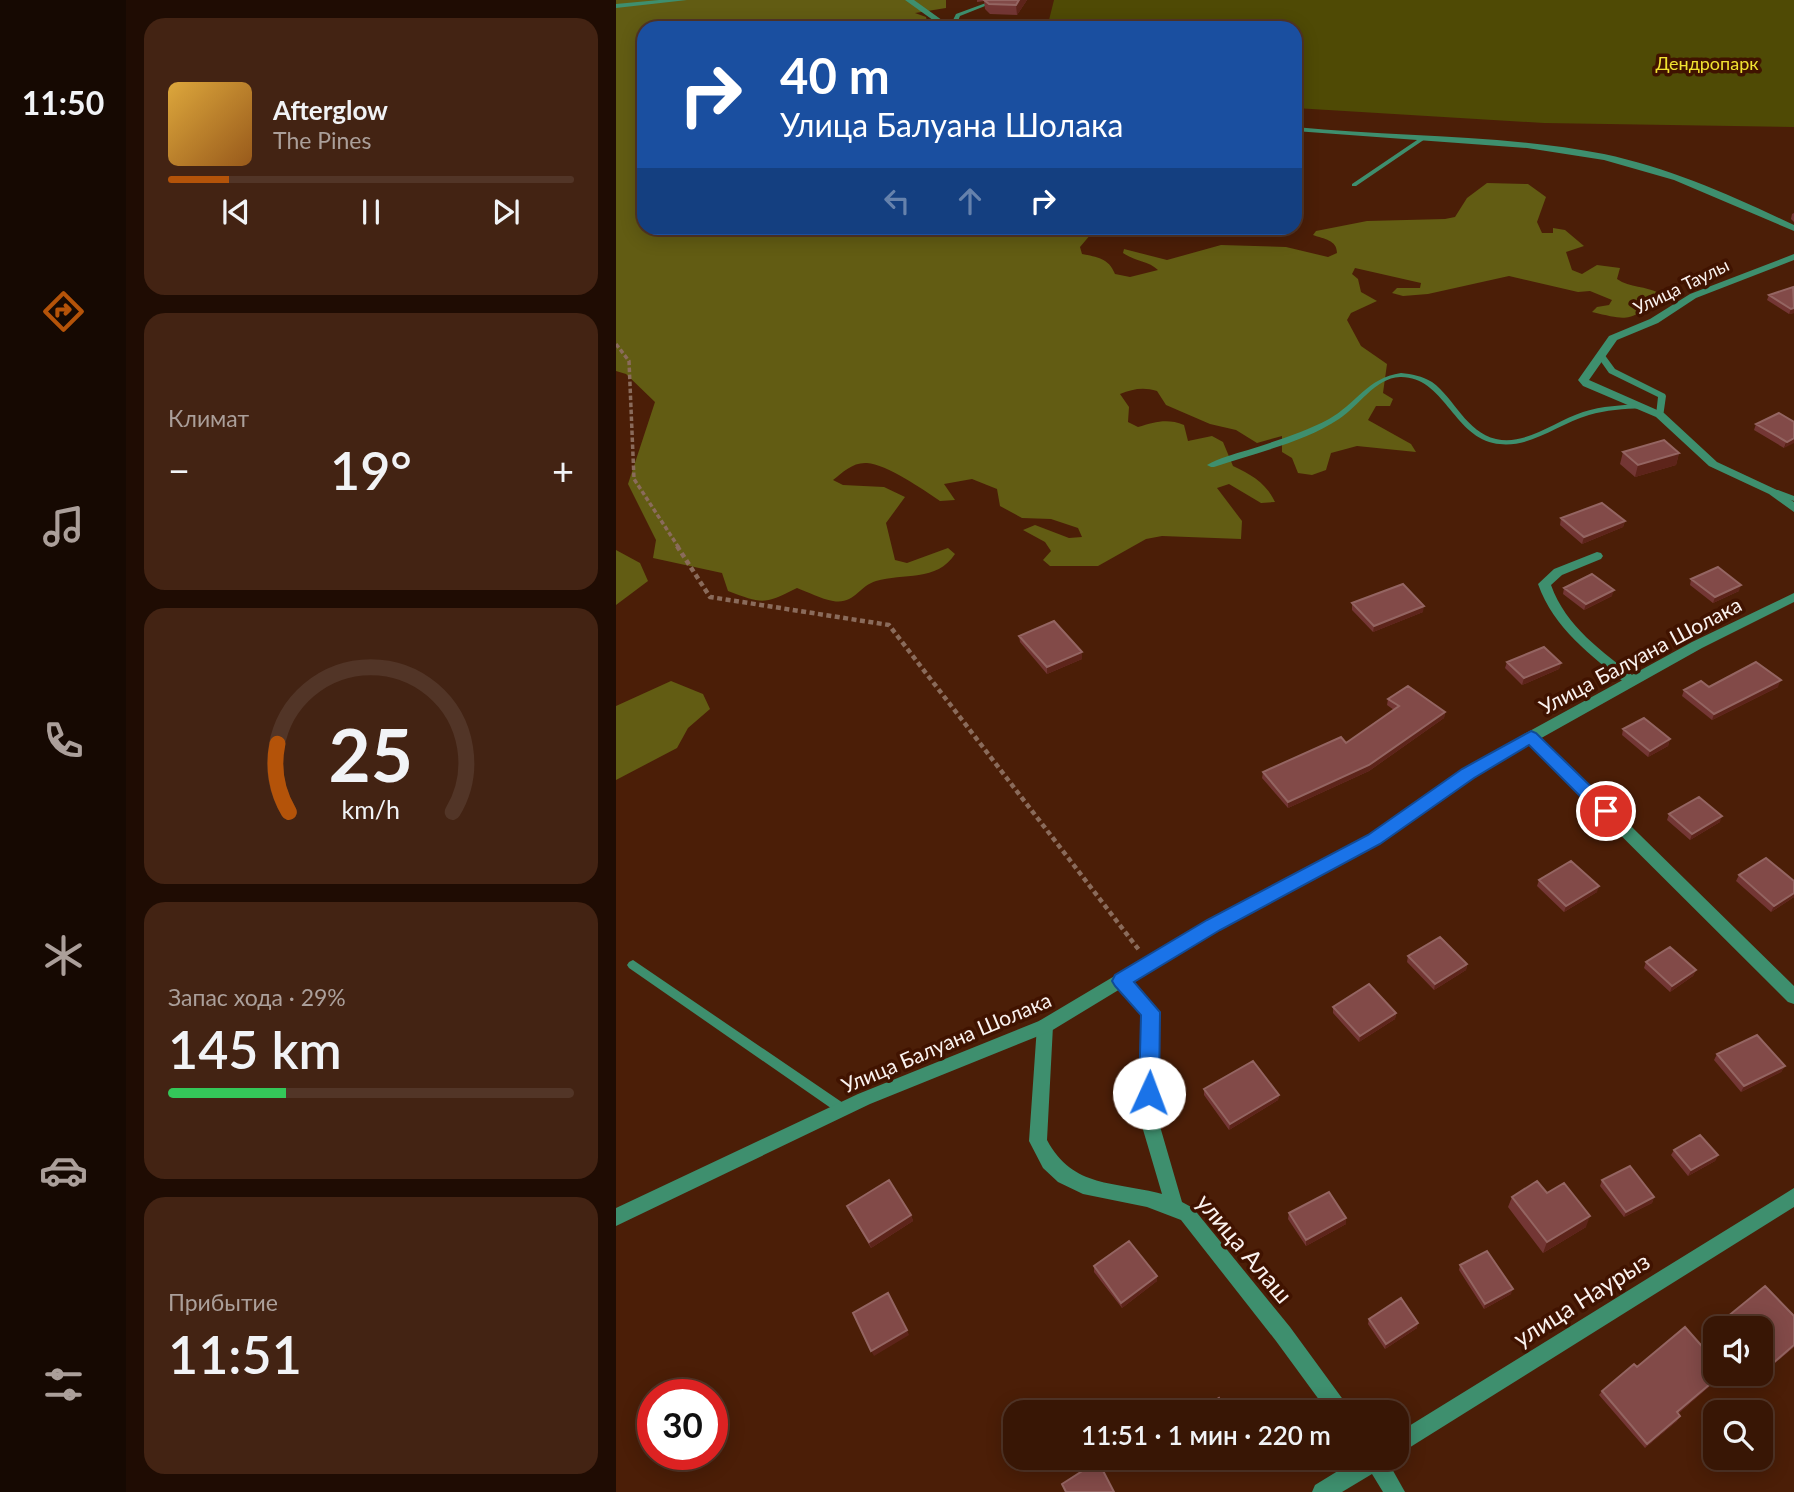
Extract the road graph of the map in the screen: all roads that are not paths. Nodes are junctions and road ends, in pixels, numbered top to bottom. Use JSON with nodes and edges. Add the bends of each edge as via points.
{"nodes":[{"id":1,"x":683,"y":0,"type":"edge"},
{"id":2,"x":909,"y":0,"type":"edge"},
{"id":3,"x":998,"y":0,"type":"edge"},
{"id":4,"x":616,"y":6,"type":"edge"},
{"id":5,"x":940,"y":21,"type":"edge"},
{"id":6,"x":954,"y":21,"type":"edge"},
{"id":7,"x":1302,"y":129,"type":"edge"},
{"id":8,"x":1425,"y":137,"type":"junction"},
{"id":9,"x":1354,"y":185,"type":"dead end"},
{"id":10,"x":1794,"y":228,"type":"edge"},
{"id":11,"x":1794,"y":257,"type":"edge"},
{"id":12,"x":1599,"y":360,"type":"junction"},
{"id":13,"x":1642,"y":406,"type":"junction"},
{"id":14,"x":1660,"y":415,"type":"junction"},
{"id":15,"x":1210,"y":465,"type":"dead end"},
{"id":16,"x":1773,"y":492,"type":"junction"},
{"id":17,"x":1794,"y":499,"type":"edge"},
{"id":18,"x":1794,"y":508,"type":"edge"},
{"id":19,"x":1597,"y":556,"type":"dead end"},
{"id":20,"x":1794,"y":597,"type":"edge"},
{"id":21,"x":1631,"y":681,"type":"junction"},
{"id":22,"x":1531,"y":737,"type":"junction"},
{"id":23,"x":633,"y":964,"type":"dead end"},
{"id":24,"x":1121,"y":981,"type":"junction"},
{"id":25,"x":1794,"y":997,"type":"edge"},
{"id":26,"x":1045,"y":1026,"type":"junction"},
{"id":27,"x":842,"y":1110,"type":"junction"},
{"id":28,"x":1794,"y":1197,"type":"edge"},
{"id":29,"x":1174,"y":1205,"type":"junction"},
{"id":30,"x":616,"y":1217,"type":"edge"},
{"id":31,"x":1331,"y":1400,"type":"edge"},
{"id":32,"x":1409,"y":1438,"type":"edge"},
{"id":33,"x":1357,"y":1470,"type":"edge"},
{"id":34,"x":1383,"y":1470,"type":"edge"},
{"id":35,"x":1322,"y":1492,"type":"edge"},
{"id":36,"x":1395,"y":1492,"type":"edge"}],
"edges":[{"from":1,"to":4,"type":"street"},
{"from":2,"to":5,"type":"street"},
{"from":3,"to":6,"type":"lane","via":[[958,15]]},
{"from":7,"to":8,"type":"street"},
{"from":8,"to":9,"type":"lane"},
{"from":8,"to":10,"type":"street","via":[[1605,157],[1698,185]]},
{"from":11,"to":12,"type":"street","name":"Улица Таулы","via":[[1693,296],[1654,321],[1612,338]]},
{"from":12,"to":13,"type":"street","via":[[1583,380]]},
{"from":12,"to":14,"type":"lane","via":[[1662,396]]},
{"from":13,"to":14,"type":"street"},
{"from":13,"to":15,"type":"lane","via":[[1601,408],[1516,442],[1495,441],[1468,428],[1427,381],[1399,374],[1371,387],[1333,420]]},
{"from":14,"to":16,"type":"street","via":[[1713,464]]},
{"from":16,"to":17,"type":"lane"},
{"from":16,"to":18,"type":"street"},
{"from":19,"to":21,"type":"street","via":[[1558,572],[1544,584],[1549,603],[1580,638]]},
{"from":20,"to":21,"type":"street","name":"Улица Балуана Шолака"},
{"from":21,"to":22,"type":"street","name":"Улица Балуана Шолака"},
{"from":22,"to":24,"type":"street","name":"Улица Балуана Шолака","via":[[1374,839],[1213,925]]},
{"from":22,"to":25,"type":"street"},
{"from":23,"to":27,"type":"lane"},
{"from":24,"to":26,"type":"street","name":"Улица Балуана Шолака"},
{"from":24,"to":29,"type":"street","via":[[1150,1012],[1148,1116]]},
{"from":26,"to":27,"type":"street","name":"Улица Балуана Шолака"},
{"from":26,"to":29,"type":"street","name":"улица Алаш","via":[[1038,1141],[1044,1159],[1061,1175],[1087,1186]]},
{"from":27,"to":30,"type":"street","name":"Улица Балуана Шолака"},
{"from":28,"to":32,"type":"street","name":"улица Наурыз"},
{"from":29,"to":31,"type":"street","name":"улица Алаш","via":[[1196,1225]]},
{"from":33,"to":35,"type":"street"},
{"from":34,"to":36,"type":"street"}]}
